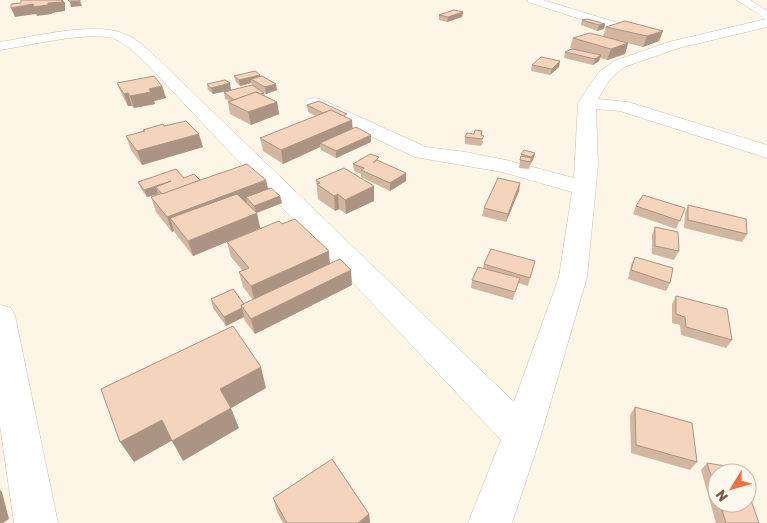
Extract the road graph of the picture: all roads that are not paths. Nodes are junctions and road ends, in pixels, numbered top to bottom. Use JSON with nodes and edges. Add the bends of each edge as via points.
{"nodes":[{"id":1,"x":532,"y":0,"type":"edge"},
{"id":2,"x":742,"y":0,"type":"edge"},
{"id":3,"x":767,"y":16,"type":"edge"},
{"id":4,"x":767,"y":23,"type":"edge"},
{"id":5,"x":674,"y":45,"type":"junction"},
{"id":6,"x":0,"y":46,"type":"edge"},
{"id":7,"x":314,"y":103,"type":"edge"},
{"id":8,"x":587,"y":103,"type":"junction"},
{"id":9,"x":767,"y":152,"type":"edge"},
{"id":10,"x":584,"y":188,"type":"junction"},
{"id":11,"x":0,"y":316,"type":"edge"},
{"id":12,"x":522,"y":435,"type":"junction"},
{"id":13,"x":36,"y":523,"type":"edge"},
{"id":14,"x":490,"y":523,"type":"edge"}],
"edges":[{"from":1,"to":5,"type":"street"},
{"from":2,"to":3,"type":"street"},
{"from":4,"to":5,"type":"street"},
{"from":5,"to":8,"type":"street","via":[[619,64],[604,76]]},
{"from":6,"to":12,"type":"street","via":[[84,33],[122,35],[153,62]]},
{"from":7,"to":10,"type":"street","via":[[422,153],[474,160]]},
{"from":8,"to":9,"type":"street","via":[[622,106]]},
{"from":8,"to":10,"type":"street"},
{"from":10,"to":12,"type":"street","via":[[573,277]]},
{"from":11,"to":13,"type":"street"},
{"from":12,"to":14,"type":"street"}]}
